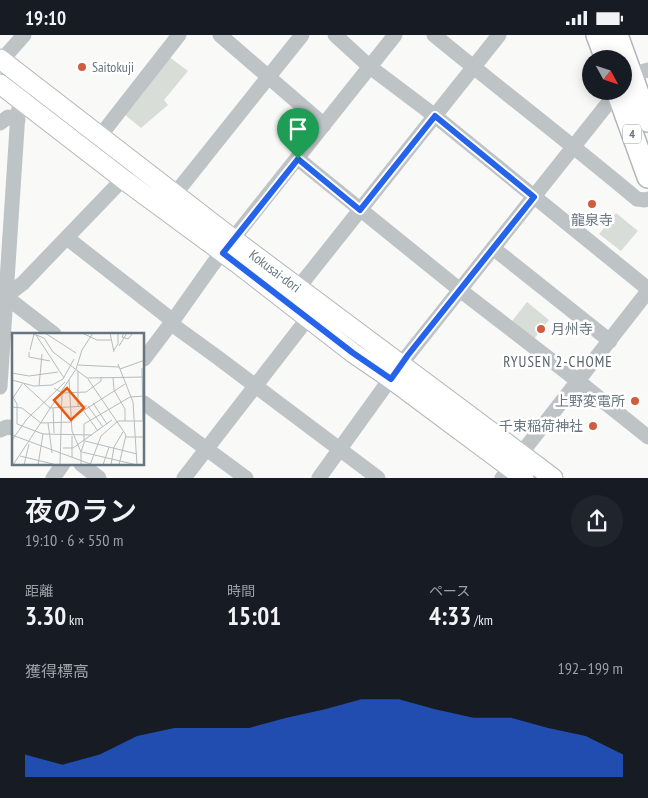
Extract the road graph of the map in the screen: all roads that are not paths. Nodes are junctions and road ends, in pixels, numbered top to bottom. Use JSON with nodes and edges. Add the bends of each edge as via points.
{"nodes":[{"id":1,"x":24,"y":35,"type":"edge"},
{"id":2,"x":179,"y":35,"type":"edge"},
{"id":3,"x":220,"y":35,"type":"edge"},
{"id":4,"x":302,"y":35,"type":"edge"},
{"id":5,"x":335,"y":35,"type":"edge"},
{"id":6,"x":395,"y":35,"type":"edge"},
{"id":7,"x":434,"y":35,"type":"edge"},
{"id":8,"x":499,"y":35,"type":"edge"},
{"id":9,"x":597,"y":35,"type":"edge"},
{"id":10,"x":617,"y":35,"type":"edge"},
{"id":11,"x":603,"y":50,"type":"edge"},
{"id":12,"x":1,"y":60,"type":"edge"},
{"id":13,"x":370,"y":67,"type":"junction"},
{"id":14,"x":474,"y":67,"type":"junction"},
{"id":15,"x":640,"y":72,"type":"edge"},
{"id":16,"x":268,"y":77,"type":"junction"},
{"id":17,"x":25,"y":79,"type":"junction"},
{"id":18,"x":0,"y":84,"type":"edge"},
{"id":19,"x":20,"y":100,"type":"junction"},
{"id":20,"x":612,"y":100,"type":"edge"},
{"id":21,"x":620,"y":100,"type":"edge"},
{"id":22,"x":435,"y":116,"type":"junction"},
{"id":23,"x":18,"y":120,"type":"junction"},
{"id":24,"x":648,"y":121,"type":"edge"},
{"id":25,"x":0,"y":123,"type":"edge"},
{"id":26,"x":324,"y":125,"type":"junction"},
{"id":27,"x":100,"y":136,"type":"junction"},
{"id":28,"x":573,"y":147,"type":"junction"},
{"id":29,"x":298,"y":159,"type":"junction"},
{"id":30,"x":648,"y":177,"type":"edge"},
{"id":31,"x":122,"y":179,"type":"junction"},
{"id":32,"x":175,"y":195,"type":"junction"},
{"id":33,"x":534,"y":197,"type":"junction"},
{"id":34,"x":648,"y":199,"type":"edge"},
{"id":35,"x":360,"y":210,"type":"junction"},
{"id":36,"x":67,"y":238,"type":"junction"},
{"id":37,"x":228,"y":246,"type":"junction"},
{"id":38,"x":492,"y":249,"type":"junction"},
{"id":39,"x":298,"y":288,"type":"junction"},
{"id":40,"x":460,"y":290,"type":"junction"},
{"id":41,"x":648,"y":290,"type":"edge"},
{"id":42,"x":3,"y":295,"type":"edge"},
{"id":43,"x":308,"y":318,"type":"junction"},
{"id":44,"x":172,"y":322,"type":"junction"},
{"id":45,"x":53,"y":333,"type":"edge"},
{"id":46,"x":610,"y":341,"type":"junction"},
{"id":47,"x":2,"y":345,"type":"edge"},
{"id":48,"x":145,"y":358,"type":"edge"},
{"id":49,"x":396,"y":372,"type":"junction"},
{"id":50,"x":578,"y":381,"type":"junction"},
{"id":51,"x":256,"y":386,"type":"junction"},
{"id":52,"x":0,"y":387,"type":"edge"},
{"id":53,"x":145,"y":404,"type":"edge"},
{"id":54,"x":648,"y":437,"type":"edge"},
{"id":55,"x":206,"y":449,"type":"junction"},
{"id":56,"x":340,"y":450,"type":"junction"},
{"id":57,"x":62,"y":465,"type":"edge"},
{"id":58,"x":82,"y":465,"type":"edge"},
{"id":59,"x":514,"y":470,"type":"edge"},
{"id":60,"x":53,"y":478,"type":"edge"},
{"id":61,"x":99,"y":478,"type":"edge"},
{"id":62,"x":184,"y":478,"type":"edge"},
{"id":63,"x":246,"y":478,"type":"edge"},
{"id":64,"x":319,"y":478,"type":"edge"},
{"id":65,"x":378,"y":478,"type":"edge"},
{"id":66,"x":553,"y":478,"type":"edge"}],
"edges":[{"from":1,"to":12,"type":"street"},
{"from":2,"to":27,"type":"street"},
{"from":3,"to":16,"type":"street"},
{"from":4,"to":16,"type":"street"},
{"from":5,"to":13,"type":"street"},
{"from":6,"to":13,"type":"street"},
{"from":7,"to":14,"type":"street"},
{"from":8,"to":14,"type":"street"},
{"from":9,"to":11,"type":"highway"},
{"from":10,"to":15,"type":"highway","number":"4"},
{"from":12,"to":17,"type":"main road","name":"Kokusai-dori"},
{"from":13,"to":22,"type":"street"},
{"from":13,"to":26,"type":"street"},
{"from":14,"to":22,"type":"street"},
{"from":14,"to":28,"type":"street"},
{"from":15,"to":24,"type":"highway","number":"4"},
{"from":16,"to":26,"type":"street"},
{"from":16,"to":32,"type":"street"},
{"from":17,"to":19,"type":"street"},
{"from":17,"to":27,"type":"main road","name":"Kokusai-dori"},
{"from":18,"to":19,"type":"main road","name":"Kokusai-dori"},
{"from":19,"to":23,"type":"street"},
{"from":19,"to":31,"type":"main road","name":"Kokusai-dori"},
{"from":20,"to":28,"type":"street"},
{"from":21,"to":30,"type":"highway","number":"4"},
{"from":22,"to":33,"type":"street"},
{"from":22,"to":35,"type":"street"},
{"from":23,"to":25,"type":"street","via":[[8,117]]},
{"from":23,"to":42,"type":"street"},
{"from":26,"to":29,"type":"street"},
{"from":27,"to":32,"type":"main road","name":"Kokusai-dori"},
{"from":28,"to":33,"type":"street"},
{"from":28,"to":34,"type":"street","via":[[637,199]]},
{"from":29,"to":35,"type":"street"},
{"from":29,"to":37,"type":"street"},
{"from":31,"to":36,"type":"street"},
{"from":31,"to":37,"type":"main road","name":"Kokusai-dori"},
{"from":32,"to":37,"type":"main road","name":"Kokusai-dori"},
{"from":33,"to":38,"type":"street"},
{"from":33,"to":41,"type":"street"},
{"from":35,"to":39,"type":"street"},
{"from":35,"to":40,"type":"street"},
{"from":36,"to":42,"type":"street","via":[[23,283]]},
{"from":36,"to":44,"type":"street"},
{"from":37,"to":39,"type":"main road","name":"Kokusai-dori"},
{"from":37,"to":43,"type":"main road","name":"Kokusai-dori"},
{"from":37,"to":44,"type":"street"},
{"from":38,"to":40,"type":"street"},
{"from":38,"to":46,"type":"street"},
{"from":39,"to":49,"type":"main road","name":"Kokusai-dori"},
{"from":40,"to":49,"type":"street"},
{"from":40,"to":50,"type":"street"},
{"from":41,"to":46,"type":"street"},
{"from":42,"to":45,"type":"street"},
{"from":42,"to":47,"type":"street"},
{"from":43,"to":49,"type":"main road","name":"Kokusai-dori","via":[[353,353]]},
{"from":43,"to":51,"type":"street"},
{"from":44,"to":48,"type":"street"},
{"from":44,"to":51,"type":"street"},
{"from":46,"to":50,"type":"street"},
{"from":47,"to":52,"type":"street"},
{"from":49,"to":56,"type":"street"},
{"from":49,"to":59,"type":"main road","name":"Kokusai-dori"},
{"from":50,"to":54,"type":"street"},
{"from":50,"to":59,"type":"street"},
{"from":51,"to":55,"type":"street"},
{"from":51,"to":56,"type":"street"},
{"from":53,"to":55,"type":"street"},
{"from":55,"to":62,"type":"street"},
{"from":55,"to":63,"type":"street"},
{"from":56,"to":64,"type":"street"},
{"from":56,"to":65,"type":"street"},
{"from":57,"to":60,"type":"street"},
{"from":58,"to":61,"type":"street"},
{"from":59,"to":66,"type":"main road","name":"Kokusai-dori"}]}
